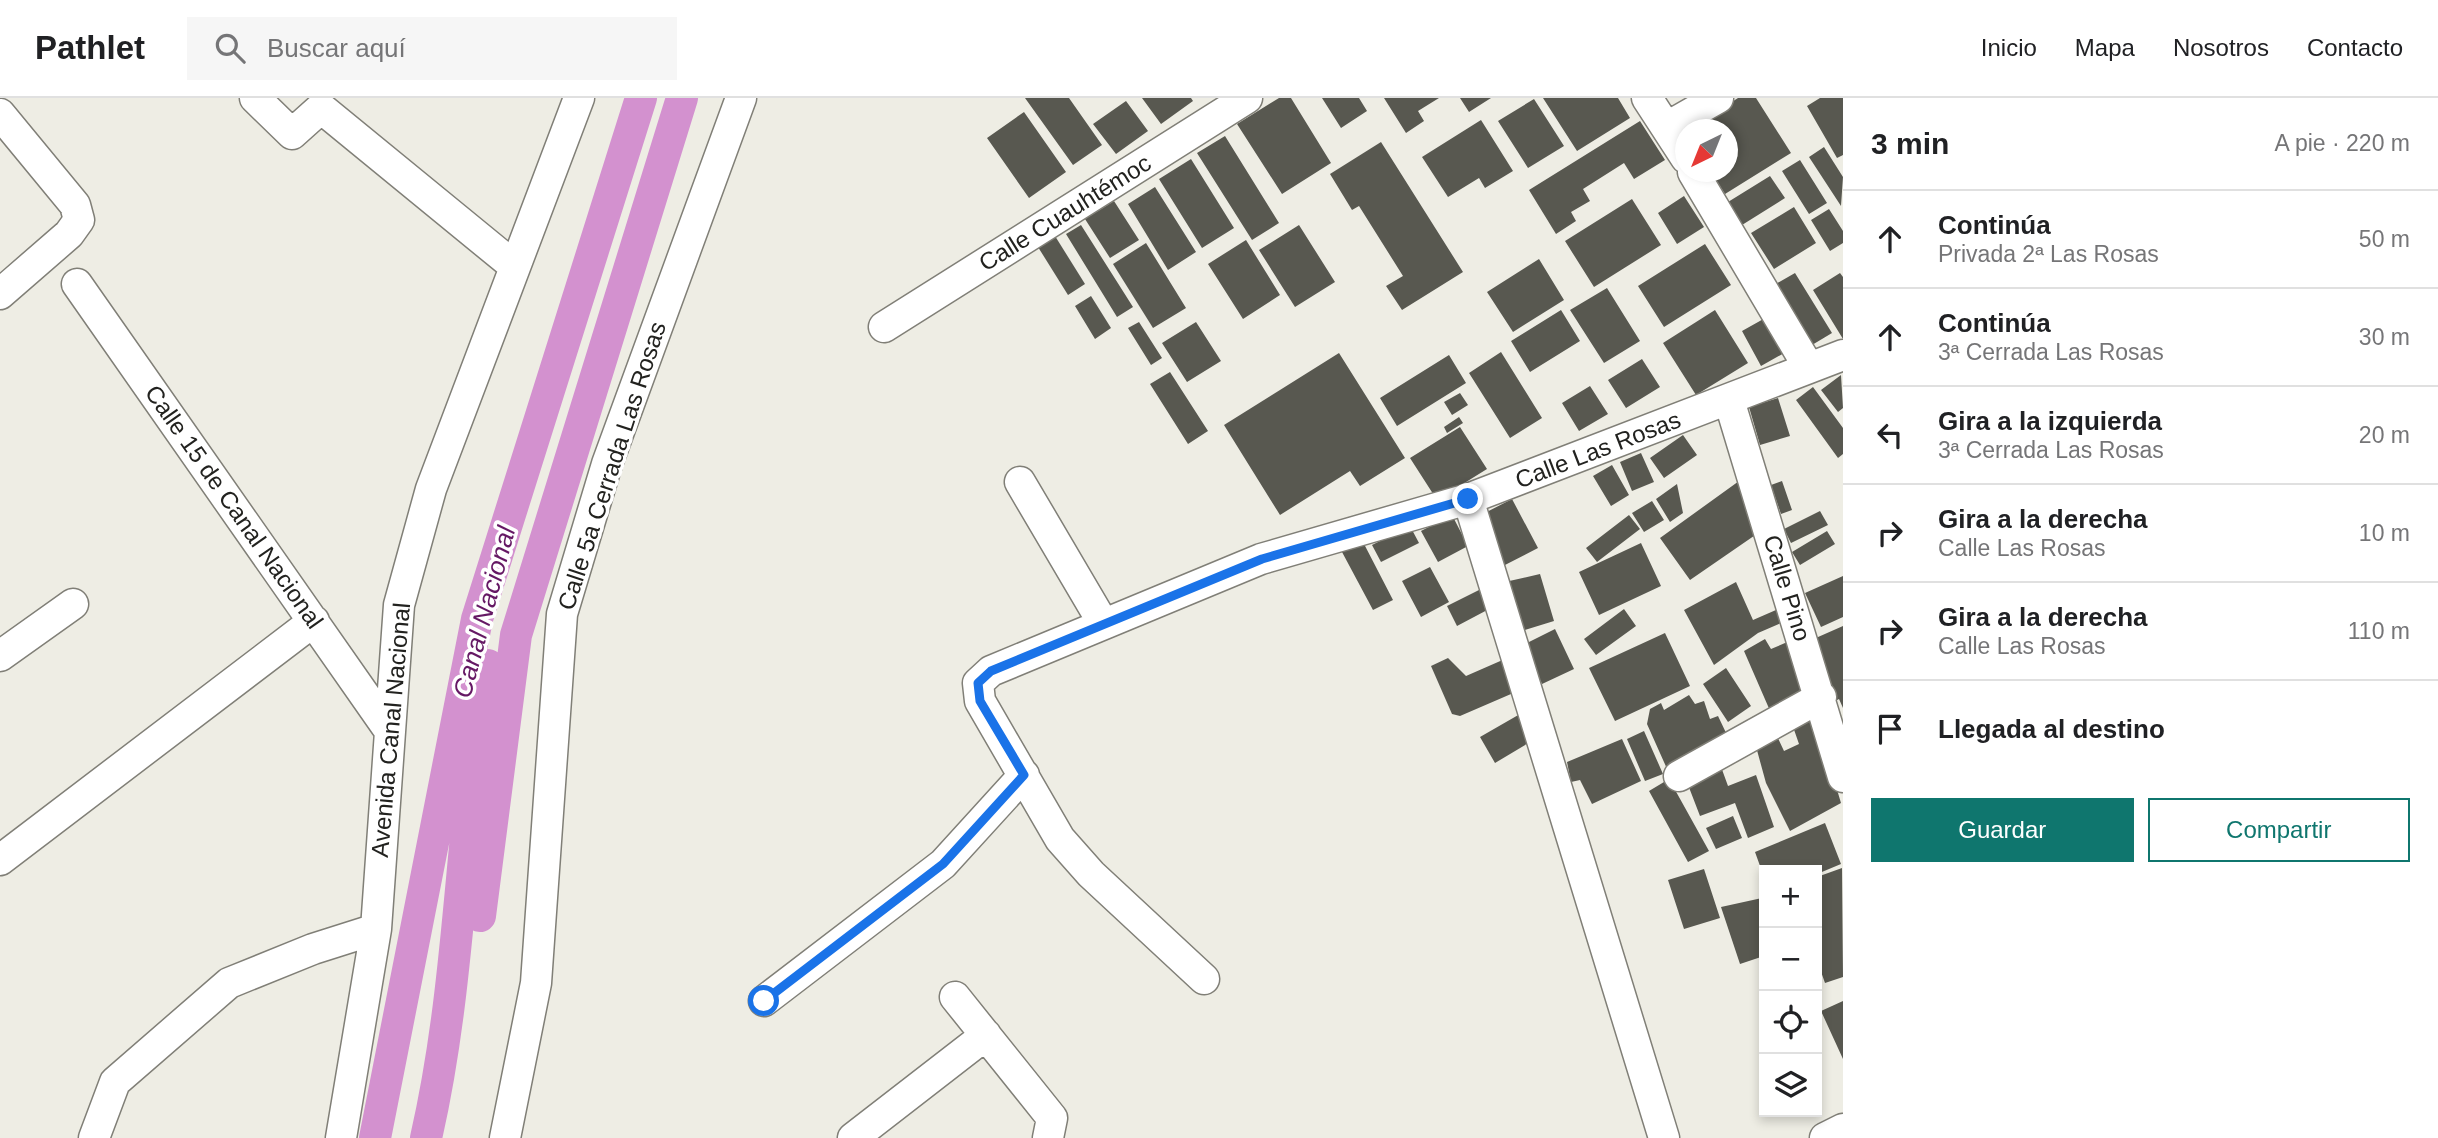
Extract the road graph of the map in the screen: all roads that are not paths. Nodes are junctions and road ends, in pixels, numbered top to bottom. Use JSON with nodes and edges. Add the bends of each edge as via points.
{"nodes":[{"id":1,"x":255,"y":98,"type":"edge"},
{"id":2,"x":579,"y":98,"type":"edge"},
{"id":3,"x":741,"y":98,"type":"edge"},
{"id":4,"x":1247,"y":98,"type":"edge"},
{"id":5,"x":1647,"y":98,"type":"edge"},
{"id":6,"x":1718,"y":98,"type":"edge"},
{"id":7,"x":0,"y":114,"type":"edge"},
{"id":8,"x":1667,"y":127,"type":"junction"},
{"id":9,"x":1675,"y":141,"type":"edge"},
{"id":10,"x":1699,"y":182,"type":"edge"},
{"id":11,"x":514,"y":266,"type":"junction"},
{"id":12,"x":77,"y":284,"type":"dead end"},
{"id":13,"x":0,"y":294,"type":"edge"},
{"id":14,"x":884,"y":327,"type":"dead end"},
{"id":15,"x":1843,"y":355,"type":"edge"},
{"id":16,"x":1809,"y":368,"type":"junction"},
{"id":17,"x":1729,"y":400,"type":"junction"},
{"id":18,"x":1020,"y":482,"type":"dead end"},
{"id":19,"x":1468,"y":499,"type":"junction"},
{"id":20,"x":73,"y":604,"type":"dead end"},
{"id":21,"x":314,"y":621,"type":"junction"},
{"id":22,"x":1103,"y":623,"type":"junction"},
{"id":23,"x":0,"y":656,"type":"edge"},
{"id":24,"x":1821,"y":697,"type":"junction"},
{"id":25,"x":389,"y":730,"type":"junction"},
{"id":26,"x":1841,"y":761,"type":"edge"},
{"id":27,"x":1024,"y":775,"type":"junction"},
{"id":28,"x":1679,"y":776,"type":"dead end"},
{"id":29,"x":0,"y":860,"type":"edge"},
{"id":30,"x":376,"y":929,"type":"junction"},
{"id":31,"x":1204,"y":979,"type":"dead end"},
{"id":32,"x":955,"y":998,"type":"dead end"},
{"id":33,"x":764,"y":1001,"type":"dead end"},
{"id":34,"x":986,"y":1035,"type":"junction"},
{"id":35,"x":1843,"y":1129,"type":"edge"},
{"id":36,"x":94,"y":1138,"type":"edge"},
{"id":37,"x":341,"y":1138,"type":"edge"},
{"id":38,"x":505,"y":1138,"type":"edge"},
{"id":39,"x":853,"y":1138,"type":"edge"},
{"id":40,"x":1048,"y":1138,"type":"edge"},
{"id":41,"x":1664,"y":1138,"type":"edge"},
{"id":42,"x":1825,"y":1138,"type":"edge"}],
"edges":[{"from":1,"to":11,"type":"street","via":[[292,134],[321,108]]},
{"from":2,"to":11,"type":"street","name":"Avenida Canal Nacional"},
{"from":3,"to":38,"type":"street","name":"Calle 5a Cerrada Las Rosas","via":[[607,464],[562,614],[536,983]]},
{"from":4,"to":14,"type":"street","name":"Calle Cuauhtémoc"},
{"from":5,"to":8,"type":"street"},
{"from":6,"to":8,"type":"street"},
{"from":7,"to":13,"type":"street","via":[[75,205],[79,220]]},
{"from":8,"to":9,"type":"street"},
{"from":10,"to":16,"type":"street"},
{"from":11,"to":25,"type":"street","name":"Avenida Canal Nacional","via":[[431,489],[399,605]]},
{"from":12,"to":21,"type":"street","name":"Calle 15 de Canal Nacional"},
{"from":15,"to":16,"type":"street","name":"Calle Las Rosas"},
{"from":16,"to":17,"type":"street","name":"Calle Las Rosas"},
{"from":17,"to":19,"type":"street","name":"Calle Las Rosas"},
{"from":17,"to":24,"type":"street","name":"Calle Pino"},
{"from":18,"to":22,"type":"street"},
{"from":19,"to":22,"type":"street","name":"Calle Las Rosas","via":[[1262,559]]},
{"from":19,"to":41,"type":"street"},
{"from":20,"to":23,"type":"street"},
{"from":21,"to":25,"type":"street","name":"Calle 15 de Canal Nacional"},
{"from":21,"to":29,"type":"street"},
{"from":22,"to":27,"type":"street","name":"Calle Las Rosas","via":[[991,671],[978,683],[980,701]]},
{"from":24,"to":26,"type":"street","name":"Calle Pino"},
{"from":24,"to":28,"type":"street"},
{"from":25,"to":30,"type":"street","name":"Avenida Canal Nacional"},
{"from":27,"to":31,"type":"street","via":[[1060,839]]},
{"from":27,"to":33,"type":"street","via":[[943,864]]},
{"from":30,"to":36,"type":"street","via":[[229,983],[115,1082]]},
{"from":30,"to":37,"type":"street","name":"Avenida Canal Nacional"},
{"from":32,"to":34,"type":"street"},
{"from":34,"to":39,"type":"street"},
{"from":34,"to":40,"type":"street","via":[[1052,1118]]},
{"from":35,"to":42,"type":"street"}]}
